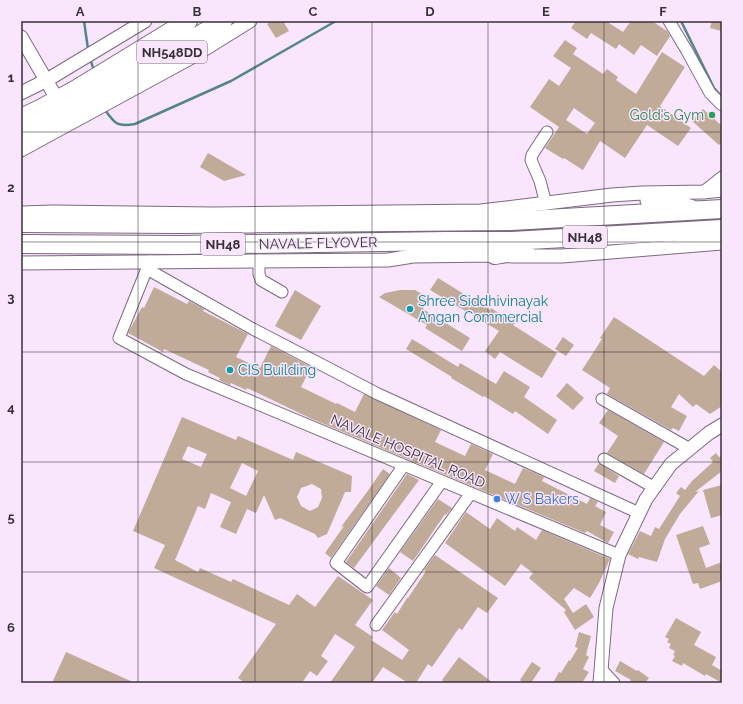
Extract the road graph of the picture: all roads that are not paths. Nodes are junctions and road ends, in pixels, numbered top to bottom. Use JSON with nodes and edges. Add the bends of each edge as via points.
{"nodes":[{"id":1,"x":145,"y":21,"type":"edge"},
{"id":2,"x":188,"y":21,"type":"edge"},
{"id":3,"x":223,"y":21,"type":"edge"},
{"id":4,"x":250,"y":21,"type":"edge"},
{"id":5,"x":669,"y":21,"type":"edge"},
{"id":6,"x":21,"y":37,"type":"edge"},
{"id":7,"x":52,"y":77,"type":"junction"},
{"id":8,"x":123,"y":87,"type":"junction"},
{"id":9,"x":21,"y":93,"type":"edge"},
{"id":10,"x":58,"y":99,"type":"junction"},
{"id":11,"x":85,"y":100,"type":"junction"},
{"id":12,"x":722,"y":105,"type":"edge"},
{"id":13,"x":21,"y":118,"type":"edge"},
{"id":14,"x":60,"y":123,"type":"junction"},
{"id":15,"x":547,"y":132,"type":"dead end"},
{"id":16,"x":21,"y":136,"type":"edge"},
{"id":17,"x":21,"y":150,"type":"edge"},
{"id":18,"x":722,"y":177,"type":"edge"},
{"id":19,"x":722,"y":190,"type":"edge"},
{"id":20,"x":703,"y":192,"type":"junction"},
{"id":21,"x":619,"y":198,"type":"junction"},
{"id":22,"x":722,"y":209,"type":"edge"},
{"id":23,"x":702,"y":210,"type":"junction"},
{"id":24,"x":546,"y":211,"type":"junction"},
{"id":25,"x":22,"y":215,"type":"edge"},
{"id":26,"x":722,"y":229,"type":"edge"},
{"id":27,"x":622,"y":235,"type":"junction"},
{"id":28,"x":21,"y":244,"type":"edge"},
{"id":29,"x":722,"y":244,"type":"edge"},
{"id":30,"x":495,"y":255,"type":"junction"},
{"id":31,"x":259,"y":260,"type":"junction"},
{"id":32,"x":21,"y":263,"type":"edge"},
{"id":33,"x":149,"y":265,"type":"junction"},
{"id":34,"x":282,"y":292,"type":"dead end"},
{"id":35,"x":602,"y":399,"type":"dead end"},
{"id":36,"x":722,"y":425,"type":"edge"},
{"id":37,"x":690,"y":449,"type":"junction"},
{"id":38,"x":604,"y":459,"type":"dead end"},
{"id":39,"x":404,"y":465,"type":"junction"},
{"id":40,"x":442,"y":481,"type":"junction"},
{"id":41,"x":655,"y":488,"type":"junction"},
{"id":42,"x":471,"y":493,"type":"junction"},
{"id":43,"x":639,"y":513,"type":"junction"},
{"id":44,"x":619,"y":555,"type":"junction"},
{"id":45,"x":376,"y":625,"type":"dead end"},
{"id":46,"x":601,"y":669,"type":"junction"},
{"id":47,"x":600,"y":683,"type":"edge"},
{"id":48,"x":614,"y":683,"type":"edge"}],
"edges":[{"from":1,"to":7,"type":"street"},
{"from":2,"to":11,"type":"highway","number":"NH548DD","via":[[114,66]]},
{"from":3,"to":8,"type":"highway","number":"NH548DD"},
{"from":4,"to":8,"type":"street","via":[[192,57]]},
{"from":5,"to":12,"type":"street","via":[[710,93]]},
{"from":6,"to":7,"type":"street"},
{"from":7,"to":9,"type":"street"},
{"from":7,"to":10,"type":"street"},
{"from":8,"to":11,"type":"highway","number":"NH548DD"},
{"from":10,"to":11,"type":"highway","number":"NH548DD"},
{"from":10,"to":13,"type":"highway","number":"NH548DD"},
{"from":11,"to":14,"type":"highway","number":"NH548DD"},
{"from":14,"to":16,"type":"highway","number":"NH548DD"},
{"from":14,"to":17,"type":"street"},
{"from":15,"to":24,"type":"street","via":[[531,160],[540,182]]},
{"from":18,"to":20,"type":"street"},
{"from":19,"to":20,"type":"street"},
{"from":20,"to":21,"type":"street","via":[[642,192]]},
{"from":21,"to":23,"type":"street","via":[[677,202]]},
{"from":21,"to":24,"type":"street","via":[[584,208]]},
{"from":22,"to":23,"type":"highway","number":"NH48"},
{"from":23,"to":24,"type":"highway","number":"NH48"},
{"from":24,"to":25,"type":"street","via":[[213,214],[53,212]]},
{"from":24,"to":25,"type":"highway","name":"NAVALE FLYOVER","number":"NH48","via":[[512,221],[179,224]]},
{"from":26,"to":27,"type":"highway","number":"NH48"},
{"from":27,"to":28,"type":"highway","name":"NAVALE FLYOVER","number":"NH48","via":[[512,241]]},
{"from":27,"to":30,"type":"highway","via":[[587,244]]},
{"from":29,"to":30,"type":"street","via":[[562,256]]},
{"from":30,"to":31,"type":"street","via":[[413,256],[388,260]]},
{"from":31,"to":33,"type":"street"},
{"from":31,"to":34,"type":"street","via":[[261,280]]},
{"from":32,"to":33,"type":"street"},
{"from":33,"to":39,"type":"street","name":"NAVALE HOSPITAL ROAD","via":[[119,338],[186,374]]},
{"from":33,"to":43,"type":"street","via":[[253,329],[378,394]]},
{"from":35,"to":37,"type":"street"},
{"from":36,"to":37,"type":"street"},
{"from":37,"to":41,"type":"street","via":[[671,464]]},
{"from":38,"to":41,"type":"street"},
{"from":39,"to":40,"type":"street","name":"NAVALE HOSPITAL ROAD"},
{"from":39,"to":40,"type":"street","via":[[336,563],[367,587]]},
{"from":40,"to":42,"type":"street","name":"NAVALE HOSPITAL ROAD"},
{"from":41,"to":43,"type":"street"},
{"from":42,"to":44,"type":"street","name":"NAVALE HOSPITAL ROAD"},
{"from":42,"to":45,"type":"street"},
{"from":43,"to":44,"type":"street"},
{"from":44,"to":46,"type":"street","via":[[606,608]]},
{"from":46,"to":47,"type":"street"},
{"from":46,"to":48,"type":"street"}]}
